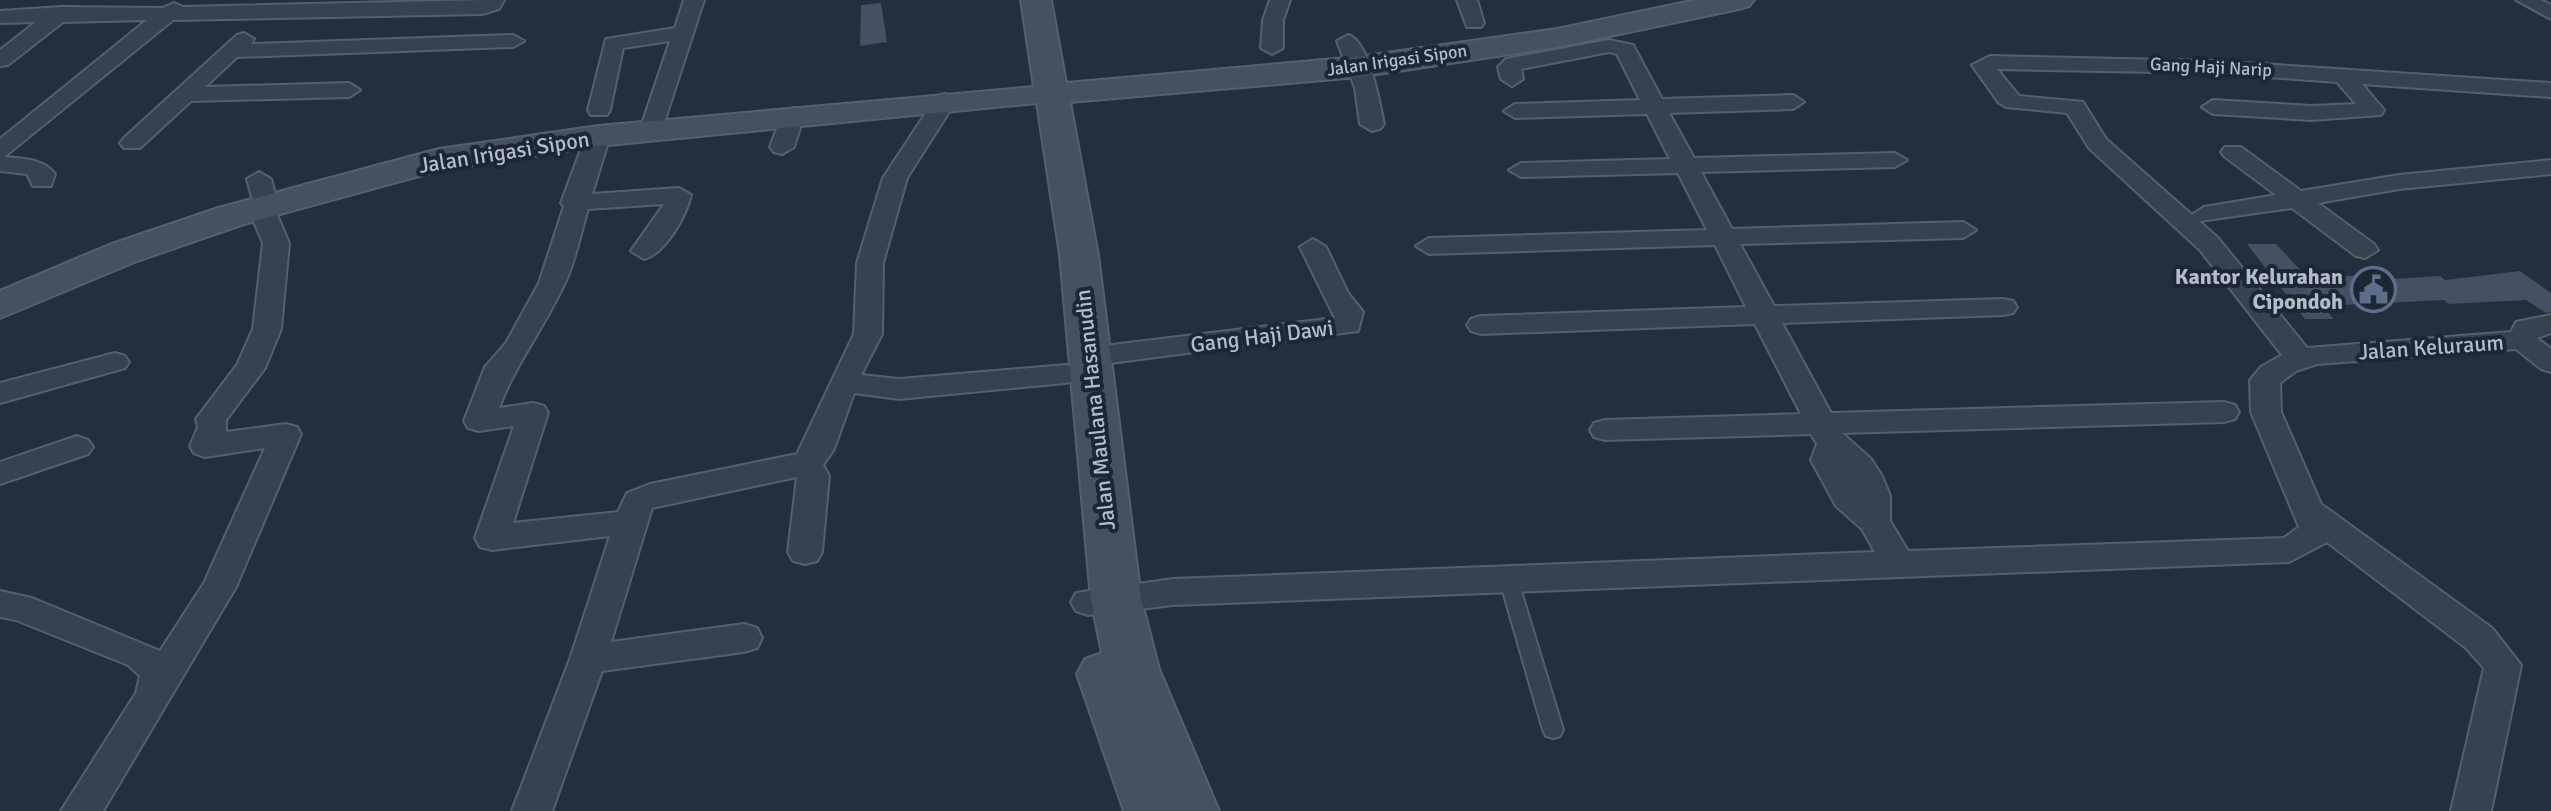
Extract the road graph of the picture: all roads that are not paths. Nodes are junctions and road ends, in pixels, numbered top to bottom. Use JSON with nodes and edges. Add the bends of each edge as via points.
{"nodes":[{"id":1,"x":80,"y":0,"type":"edge"},
{"id":2,"x":494,"y":0,"type":"edge"},
{"id":3,"x":694,"y":0,"type":"edge"},
{"id":4,"x":1012,"y":0,"type":"edge"},
{"id":5,"x":1036,"y":0,"type":"edge"},
{"id":6,"x":1280,"y":0,"type":"edge"},
{"id":7,"x":1612,"y":0,"type":"edge"},
{"id":8,"x":1739,"y":0,"type":"edge"},
{"id":9,"x":2526,"y":0,"type":"edge"},
{"id":10,"x":280,"y":5,"type":"edge"},
{"id":11,"x":177,"y":7,"type":"edge"},
{"id":12,"x":1471,"y":12,"type":"edge"},
{"id":13,"x":2551,"y":13,"type":"edge"},
{"id":14,"x":58,"y":16,"type":"junction"},
{"id":15,"x":0,"y":17,"type":"edge"},
{"id":16,"x":592,"y":32,"type":"dead end"},
{"id":17,"x":683,"y":33,"type":"junction"},
{"id":18,"x":513,"y":41,"type":"dead end"},
{"id":19,"x":613,"y":43,"type":"junction"},
{"id":20,"x":1272,"y":48,"type":"junction"},
{"id":21,"x":231,"y":51,"type":"junction"},
{"id":22,"x":1353,"y":54,"type":"junction"},
{"id":23,"x":1,"y":58,"type":"edge"},
{"id":24,"x":2342,"y":74,"type":"junction"},
{"id":25,"x":1512,"y":79,"type":"dead end"},
{"id":26,"x":1033,"y":82,"type":"junction"},
{"id":27,"x":349,"y":90,"type":"dead end"},
{"id":28,"x":2551,"y":90,"type":"edge"},
{"id":29,"x":957,"y":92,"type":"junction"},
{"id":30,"x":184,"y":94,"type":"junction"},
{"id":31,"x":1793,"y":102,"type":"dead end"},
{"id":32,"x":1658,"y":106,"type":"junction"},
{"id":33,"x":2213,"y":107,"type":"dead end"},
{"id":34,"x":1515,"y":111,"type":"dead end"},
{"id":35,"x":657,"y":115,"type":"junction"},
{"id":36,"x":599,"y":123,"type":"junction"},
{"id":37,"x":1372,"y":124,"type":"dead end"},
{"id":38,"x":132,"y":143,"type":"dead end"},
{"id":39,"x":0,"y":151,"type":"edge"},
{"id":40,"x":2233,"y":152,"type":"dead end"},
{"id":41,"x":2133,"y":155,"type":"dead end"},
{"id":42,"x":1895,"y":160,"type":"dead end"},
{"id":43,"x":0,"y":164,"type":"edge"},
{"id":44,"x":1686,"y":165,"type":"junction"},
{"id":45,"x":2551,"y":167,"type":"edge"},
{"id":46,"x":1521,"y":170,"type":"dead end"},
{"id":47,"x":42,"y":181,"type":"dead end"},
{"id":48,"x":262,"y":193,"type":"junction"},
{"id":49,"x":2298,"y":200,"type":"junction"},
{"id":50,"x":574,"y":203,"type":"junction"},
{"id":51,"x":2204,"y":215,"type":"junction"},
{"id":52,"x":1963,"y":230,"type":"dead end"},
{"id":53,"x":1722,"y":237,"type":"junction"},
{"id":54,"x":1429,"y":246,"type":"dead end"},
{"id":55,"x":1313,"y":247,"type":"dead end"},
{"id":56,"x":2365,"y":250,"type":"dead end"},
{"id":57,"x":644,"y":251,"type":"dead end"},
{"id":58,"x":0,"y":275,"type":"edge"},
{"id":59,"x":0,"y":306,"type":"edge"},
{"id":60,"x":2003,"y":307,"type":"dead end"},
{"id":61,"x":1764,"y":316,"type":"junction"},
{"id":62,"x":2551,"y":324,"type":"edge"},
{"id":63,"x":1481,"y":325,"type":"dead end"},
{"id":64,"x":2522,"y":340,"type":"junction"},
{"id":65,"x":2313,"y":356,"type":"junction"},
{"id":66,"x":115,"y":362,"type":"dead end"},
{"id":67,"x":2551,"y":363,"type":"edge"},
{"id":68,"x":1066,"y":369,"type":"junction"},
{"id":69,"x":845,"y":382,"type":"junction"},
{"id":70,"x":0,"y":393,"type":"edge"},
{"id":71,"x":2224,"y":412,"type":"dead end"},
{"id":72,"x":1605,"y":430,"type":"dead end"},
{"id":73,"x":1826,"y":433,"type":"junction"},
{"id":74,"x":77,"y":447,"type":"dead end"},
{"id":75,"x":806,"y":463,"type":"junction"},
{"id":76,"x":0,"y":473,"type":"edge"},
{"id":77,"x":2312,"y":513,"type":"junction"},
{"id":78,"x":630,"y":522,"type":"junction"},
{"id":79,"x":805,"y":552,"type":"dead end"},
{"id":80,"x":1898,"y":564,"type":"junction"},
{"id":81,"x":1509,"y":581,"type":"junction"},
{"id":82,"x":1114,"y":599,"type":"junction"},
{"id":83,"x":0,"y":604,"type":"edge"},
{"id":84,"x":744,"y":638,"type":"dead end"},
{"id":85,"x":588,"y":659,"type":"junction"},
{"id":86,"x":158,"y":685,"type":"junction"},
{"id":87,"x":1553,"y":730,"type":"dead end"},
{"id":88,"x":81,"y":811,"type":"edge"},
{"id":89,"x":532,"y":811,"type":"edge"},
{"id":90,"x":1153,"y":811,"type":"edge"},
{"id":91,"x":1190,"y":811,"type":"edge"},
{"id":92,"x":2471,"y":811,"type":"edge"}],
"edges":[{"from":1,"to":14,"type":"street"},
{"from":2,"to":10,"type":"street","via":[[482,8]]},
{"from":3,"to":17,"type":"street"},
{"from":4,"to":26,"type":"street","name":"Jalan Maulana Hasanudin"},
{"from":5,"to":26,"type":"street","name":"Jalan Maulana Hasanudin"},
{"from":6,"to":20,"type":"street"},
{"from":7,"to":12,"type":"street","name":"Jalan Irigasi Sipon"},
{"from":8,"to":22,"type":"street","name":"Jalan Irigasi Sipon","via":[[1557,38]]},
{"from":9,"to":13,"type":"street"},
{"from":10,"to":11,"type":"street"},
{"from":10,"to":21,"type":"street"},
{"from":11,"to":14,"type":"street"},
{"from":11,"to":39,"type":"street"},
{"from":12,"to":22,"type":"street","name":"Jalan Irigasi Sipon"},
{"from":14,"to":15,"type":"street"},
{"from":14,"to":23,"type":"street"},
{"from":16,"to":19,"type":"street","via":[[608,32]]},
{"from":17,"to":19,"type":"street"},
{"from":17,"to":35,"type":"street"},
{"from":18,"to":21,"type":"street"},
{"from":19,"to":36,"type":"street"},
{"from":20,"to":22,"type":"street","name":"Jalan Irigasi Sipon"},
{"from":20,"to":26,"type":"street","name":"Jalan Irigasi Sipon"},
{"from":21,"to":30,"type":"street"},
{"from":22,"to":26,"type":"street","name":"Jalan Irigasi Sipon"},
{"from":22,"to":37,"type":"street"},
{"from":24,"to":28,"type":"street","name":"Gang Haji Narip"},
{"from":24,"to":33,"type":"street","via":[[2373,110],[2311,113]]},
{"from":24,"to":65,"type":"street","name":"Gang Haji Narip","via":[[2149,64],[1983,65],[2014,102],[2075,107],[2097,143],[2209,244]]},
{"from":25,"to":32,"type":"street","via":[[1512,65],[1617,47],[1625,50]]},
{"from":26,"to":29,"type":"street","name":"Jalan Irigasi Sipon"},
{"from":26,"to":68,"type":"street","name":"Jalan Maulana Hasanudin","via":[[1079,255]]},
{"from":27,"to":30,"type":"street"},
{"from":29,"to":35,"type":"street","name":"Jalan Irigasi Sipon"},
{"from":29,"to":35,"type":"street","name":"Jalan Irigasi Sipon","via":[[787,131]]},
{"from":29,"to":69,"type":"street","via":[[891,190],[870,263],[868,334]]},
{"from":30,"to":38,"type":"street"},
{"from":31,"to":32,"type":"street"},
{"from":32,"to":34,"type":"street"},
{"from":32,"to":44,"type":"street"},
{"from":35,"to":36,"type":"street","name":"Jalan Irigasi Sipon"},
{"from":36,"to":48,"type":"street","name":"Jalan Irigasi Sipon"},
{"from":36,"to":50,"type":"street"},
{"from":40,"to":49,"type":"street"},
{"from":41,"to":51,"type":"street"},
{"from":42,"to":44,"type":"street"},
{"from":43,"to":47,"type":"street","via":[[33,168],[43,174]]},
{"from":44,"to":46,"type":"street"},
{"from":44,"to":53,"type":"street"},
{"from":45,"to":49,"type":"street","via":[[2399,182]]},
{"from":48,"to":58,"type":"street","name":"Jalan Irigasi Sipon","via":[[139,218]]},
{"from":48,"to":59,"type":"street","name":"Jalan Irigasi Sipon"},
{"from":48,"to":86,"type":"street","via":[[276,254],[267,329],[250,368],[211,419],[205,446],[286,434],[219,587]]},
{"from":49,"to":51,"type":"street"},
{"from":49,"to":56,"type":"street"},
{"from":50,"to":57,"type":"street","via":[[679,195],[674,213]]},
{"from":50,"to":78,"type":"street","via":[[552,283],[518,347],[500,367],[479,421],[533,413],[492,538]]},
{"from":51,"to":65,"type":"street"},
{"from":52,"to":53,"type":"street"},
{"from":53,"to":54,"type":"street"},
{"from":53,"to":61,"type":"street"},
{"from":55,"to":68,"type":"street","name":"Gang Haji Dawi","via":[[1330,287],[1349,312],[1348,325]]},
{"from":60,"to":61,"type":"street"},
{"from":61,"to":63,"type":"street"},
{"from":61,"to":73,"type":"street"},
{"from":62,"to":64,"type":"street","name":"Jalan Keluraum","via":[[2526,328]]},
{"from":64,"to":65,"type":"street","name":"Jalan Keluraum"},
{"from":64,"to":67,"type":"street"},
{"from":65,"to":77,"type":"street","via":[[2277,368],[2265,380],[2266,412]]},
{"from":66,"to":70,"type":"street"},
{"from":68,"to":69,"type":"street","via":[[987,383],[899,389]]},
{"from":68,"to":82,"type":"street","name":"Jalan Maulana Hasanudin","via":[[1071,463]]},
{"from":69,"to":75,"type":"street","via":[[818,449]]},
{"from":71,"to":73,"type":"street"},
{"from":72,"to":73,"type":"street"},
{"from":73,"to":80,"type":"street","via":[[1827,460],[1847,498],[1874,521]]},
{"from":74,"to":76,"type":"street"},
{"from":75,"to":78,"type":"street","via":[[651,494],[638,501]]},
{"from":75,"to":79,"type":"street","via":[[813,476]]},
{"from":77,"to":80,"type":"street","via":[[2313,537],[2289,550]]},
{"from":77,"to":92,"type":"street","via":[[2479,638],[2503,665]]},
{"from":78,"to":85,"type":"street"},
{"from":80,"to":81,"type":"street"},
{"from":81,"to":82,"type":"street","via":[[1173,592]]},
{"from":81,"to":87,"type":"lane"},
{"from":82,"to":90,"type":"street","name":"Jalan Maulana Hasanudin","via":[[1104,673]]},
{"from":82,"to":91,"type":"street","name":"Jalan Maulana Hasanudin","via":[[1132,669]]},
{"from":83,"to":86,"type":"street","via":[[141,655],[159,671]]},
{"from":84,"to":85,"type":"street"},
{"from":85,"to":89,"type":"street"},
{"from":86,"to":88,"type":"street"}]}
